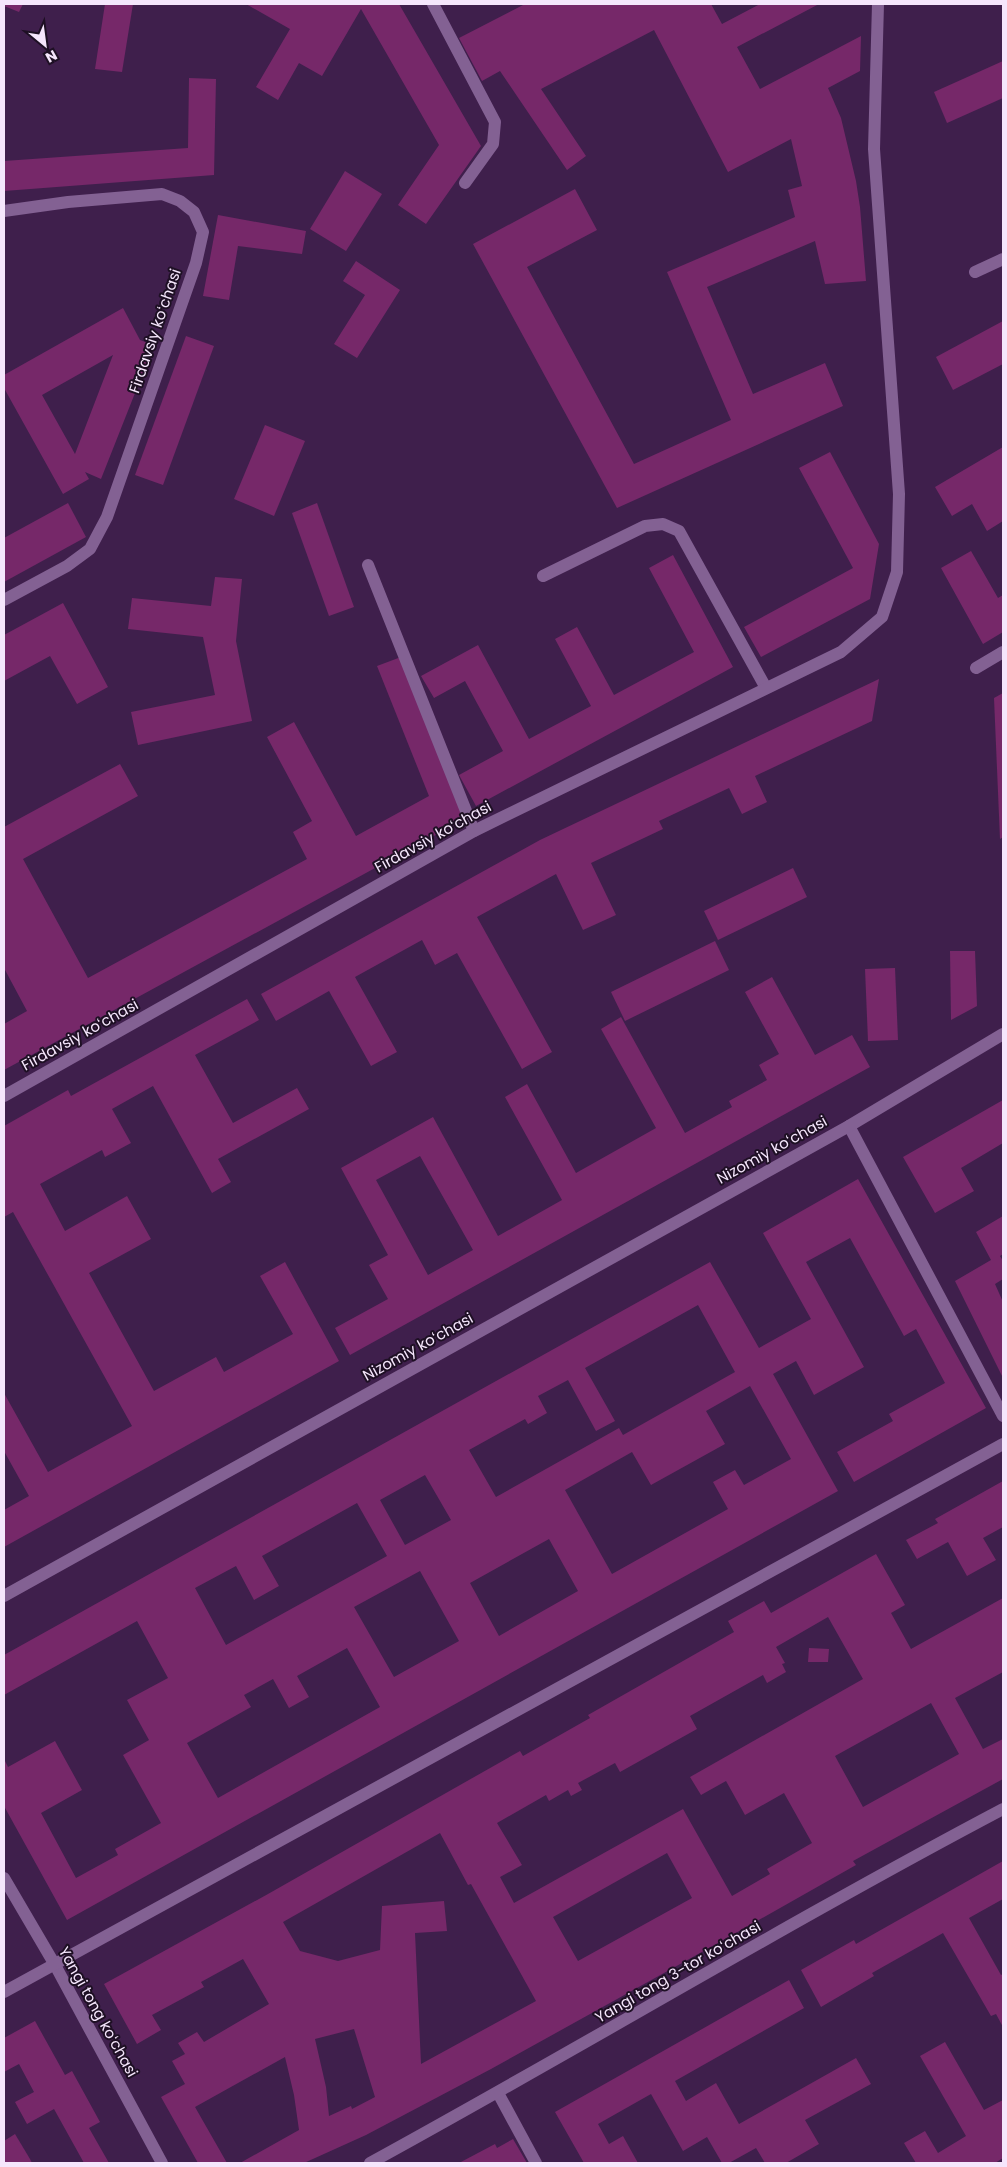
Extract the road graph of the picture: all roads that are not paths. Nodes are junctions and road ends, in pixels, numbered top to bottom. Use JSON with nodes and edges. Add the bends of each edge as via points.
{"nodes":[{"id":1,"x":432,"y":4,"type":"edge"},
{"id":2,"x":878,"y":4,"type":"edge"},
{"id":3,"x":465,"y":184,"type":"dead end"},
{"id":4,"x":4,"y":211,"type":"edge"},
{"id":5,"x":1003,"y":259,"type":"edge"},
{"id":6,"x":975,"y":272,"type":"dead end"},
{"id":7,"x":368,"y":565,"type":"dead end"},
{"id":8,"x":543,"y":576,"type":"dead end"},
{"id":9,"x":4,"y":600,"type":"edge"},
{"id":10,"x":1003,"y":652,"type":"edge"},
{"id":11,"x":976,"y":668,"type":"dead end"},
{"id":12,"x":766,"y":688,"type":"junction"},
{"id":13,"x":474,"y":832,"type":"junction"},
{"id":14,"x":1003,"y":1034,"type":"edge"},
{"id":15,"x":4,"y":1096,"type":"edge"},
{"id":16,"x":849,"y":1126,"type":"junction"},
{"id":17,"x":1003,"y":1416,"type":"edge"},
{"id":18,"x":1003,"y":1444,"type":"edge"},
{"id":19,"x":4,"y":1596,"type":"edge"},
{"id":20,"x":1003,"y":1809,"type":"edge"},
{"id":21,"x":4,"y":1878,"type":"edge"},
{"id":22,"x":54,"y":1966,"type":"junction"},
{"id":23,"x":4,"y":1992,"type":"edge"},
{"id":24,"x":498,"y":2093,"type":"junction"},
{"id":25,"x":162,"y":2163,"type":"edge"},
{"id":26,"x":370,"y":2163,"type":"edge"},
{"id":27,"x":536,"y":2163,"type":"edge"}],
"edges":[{"from":1,"to":3,"type":"street","via":[[495,122],[493,144]]},
{"from":2,"to":12,"type":"street","name":"Firdavsiy koʻchasi","via":[[874,149],[899,494],[897,572],[882,617],[841,652]]},
{"from":4,"to":9,"type":"street","name":"Firdavsiy koʻchasi","via":[[162,194],[180,201],[194,212],[203,232],[196,263],[107,517],[90,548],[67,566]]},
{"from":5,"to":6,"type":"street"},
{"from":7,"to":13,"type":"street"},
{"from":8,"to":12,"type":"street","via":[[645,526],[663,524],[678,531]]},
{"from":10,"to":11,"type":"street"},
{"from":12,"to":13,"type":"street","name":"Firdavsiy koʻchasi"},
{"from":13,"to":15,"type":"street","name":"Firdavsiy koʻchasi"},
{"from":14,"to":16,"type":"street","name":"Nizomiy koʻchasi"},
{"from":16,"to":17,"type":"street"},
{"from":16,"to":19,"type":"street","name":"Nizomiy koʻchasi"},
{"from":18,"to":22,"type":"street"},
{"from":20,"to":24,"type":"street","name":"Yangi tong 3-tor koʻchasi"},
{"from":21,"to":22,"type":"street","name":"Yangi tong koʻchasi"},
{"from":22,"to":23,"type":"street"},
{"from":22,"to":25,"type":"street","name":"Yangi tong koʻchasi"},
{"from":24,"to":26,"type":"street","name":"Yangi tong 3-tor koʻchasi"},
{"from":24,"to":27,"type":"street"}]}
